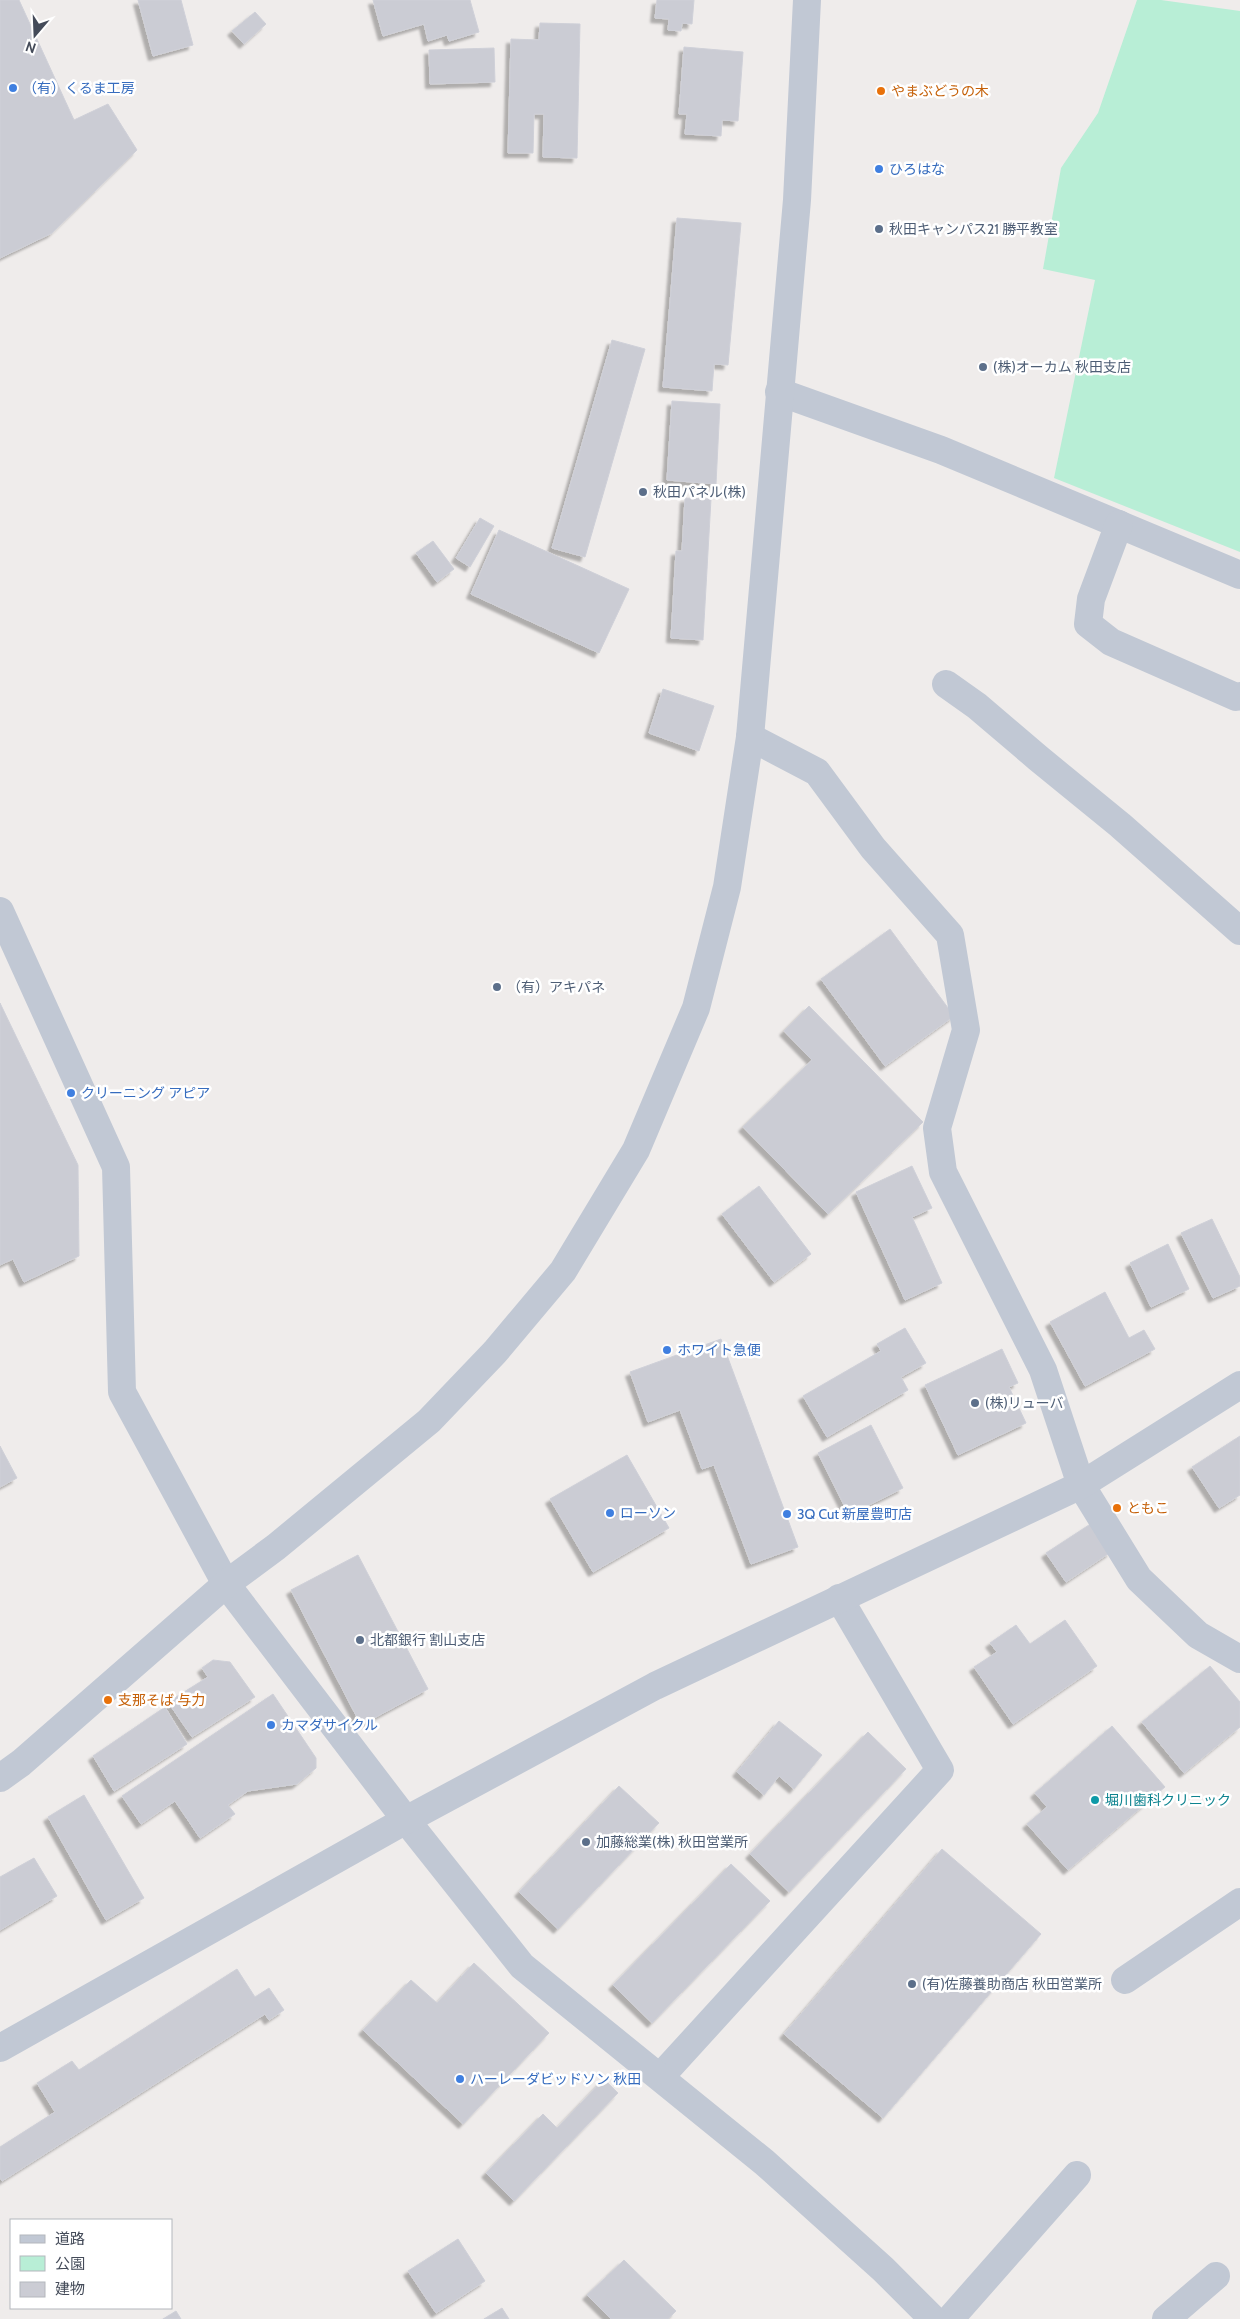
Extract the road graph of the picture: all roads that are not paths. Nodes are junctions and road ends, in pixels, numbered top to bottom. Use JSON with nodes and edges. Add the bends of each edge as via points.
{"nodes":[{"id":1,"x":807,"y":0,"type":"edge"},
{"id":2,"x":780,"y":392,"type":"junction"},
{"id":3,"x":1119,"y":524,"type":"junction"},
{"id":4,"x":1240,"y":575,"type":"edge"},
{"id":5,"x":946,"y":684,"type":"dead end"},
{"id":6,"x":1240,"y":696,"type":"edge"},
{"id":7,"x":750,"y":737,"type":"junction"},
{"id":8,"x":0,"y":911,"type":"edge"},
{"id":9,"x":1240,"y":931,"type":"edge"},
{"id":10,"x":1240,"y":1385,"type":"edge"},
{"id":11,"x":1080,"y":1485,"type":"junction"},
{"id":12,"x":226,"y":1584,"type":"junction"},
{"id":13,"x":839,"y":1598,"type":"junction"},
{"id":14,"x":1240,"y":1658,"type":"edge"},
{"id":15,"x":0,"y":1778,"type":"edge"},
{"id":16,"x":406,"y":1820,"type":"junction"},
{"id":17,"x":1240,"y":1902,"type":"edge"},
{"id":18,"x":1125,"y":1980,"type":"dead end"},
{"id":19,"x":0,"y":2048,"type":"edge"},
{"id":20,"x":661,"y":2076,"type":"junction"},
{"id":21,"x":1077,"y":2175,"type":"dead end"},
{"id":22,"x":1216,"y":2276,"type":"dead end"},
{"id":23,"x":933,"y":2319,"type":"edge"},
{"id":24,"x":950,"y":2319,"type":"edge"},
{"id":25,"x":1166,"y":2319,"type":"edge"}],
"edges":[{"from":1,"to":2,"type":"street","via":[[796,200]]},
{"from":2,"to":3,"type":"street","via":[[941,450]]},
{"from":2,"to":7,"type":"street"},
{"from":3,"to":4,"type":"street"},
{"from":3,"to":6,"type":"street","via":[[1091,599],[1088,624],[1111,642]]},
{"from":5,"to":9,"type":"street","via":[[1120,825]]},
{"from":7,"to":11,"type":"street","via":[[817,772],[873,848],[950,935],[966,1030],[937,1128],[943,1172],[1043,1370]]},
{"from":7,"to":12,"type":"street","via":[[727,887],[696,1008],[636,1150],[564,1271],[495,1352],[429,1421],[276,1548]]},
{"from":8,"to":12,"type":"street","via":[[116,1167],[122,1392]]},
{"from":10,"to":11,"type":"street"},
{"from":11,"to":13,"type":"street"},
{"from":11,"to":14,"type":"street","via":[[1139,1580],[1198,1635]]},
{"from":12,"to":15,"type":"street"},
{"from":12,"to":16,"type":"street"},
{"from":13,"to":16,"type":"street","via":[[655,1686]]},
{"from":13,"to":20,"type":"street","via":[[940,1770]]},
{"from":16,"to":19,"type":"street"},
{"from":16,"to":20,"type":"street","via":[[522,1966]]},
{"from":17,"to":18,"type":"street"},
{"from":20,"to":23,"type":"street","via":[[764,2162],[883,2269]]},
{"from":21,"to":24,"type":"street"},
{"from":22,"to":25,"type":"street"}]}
